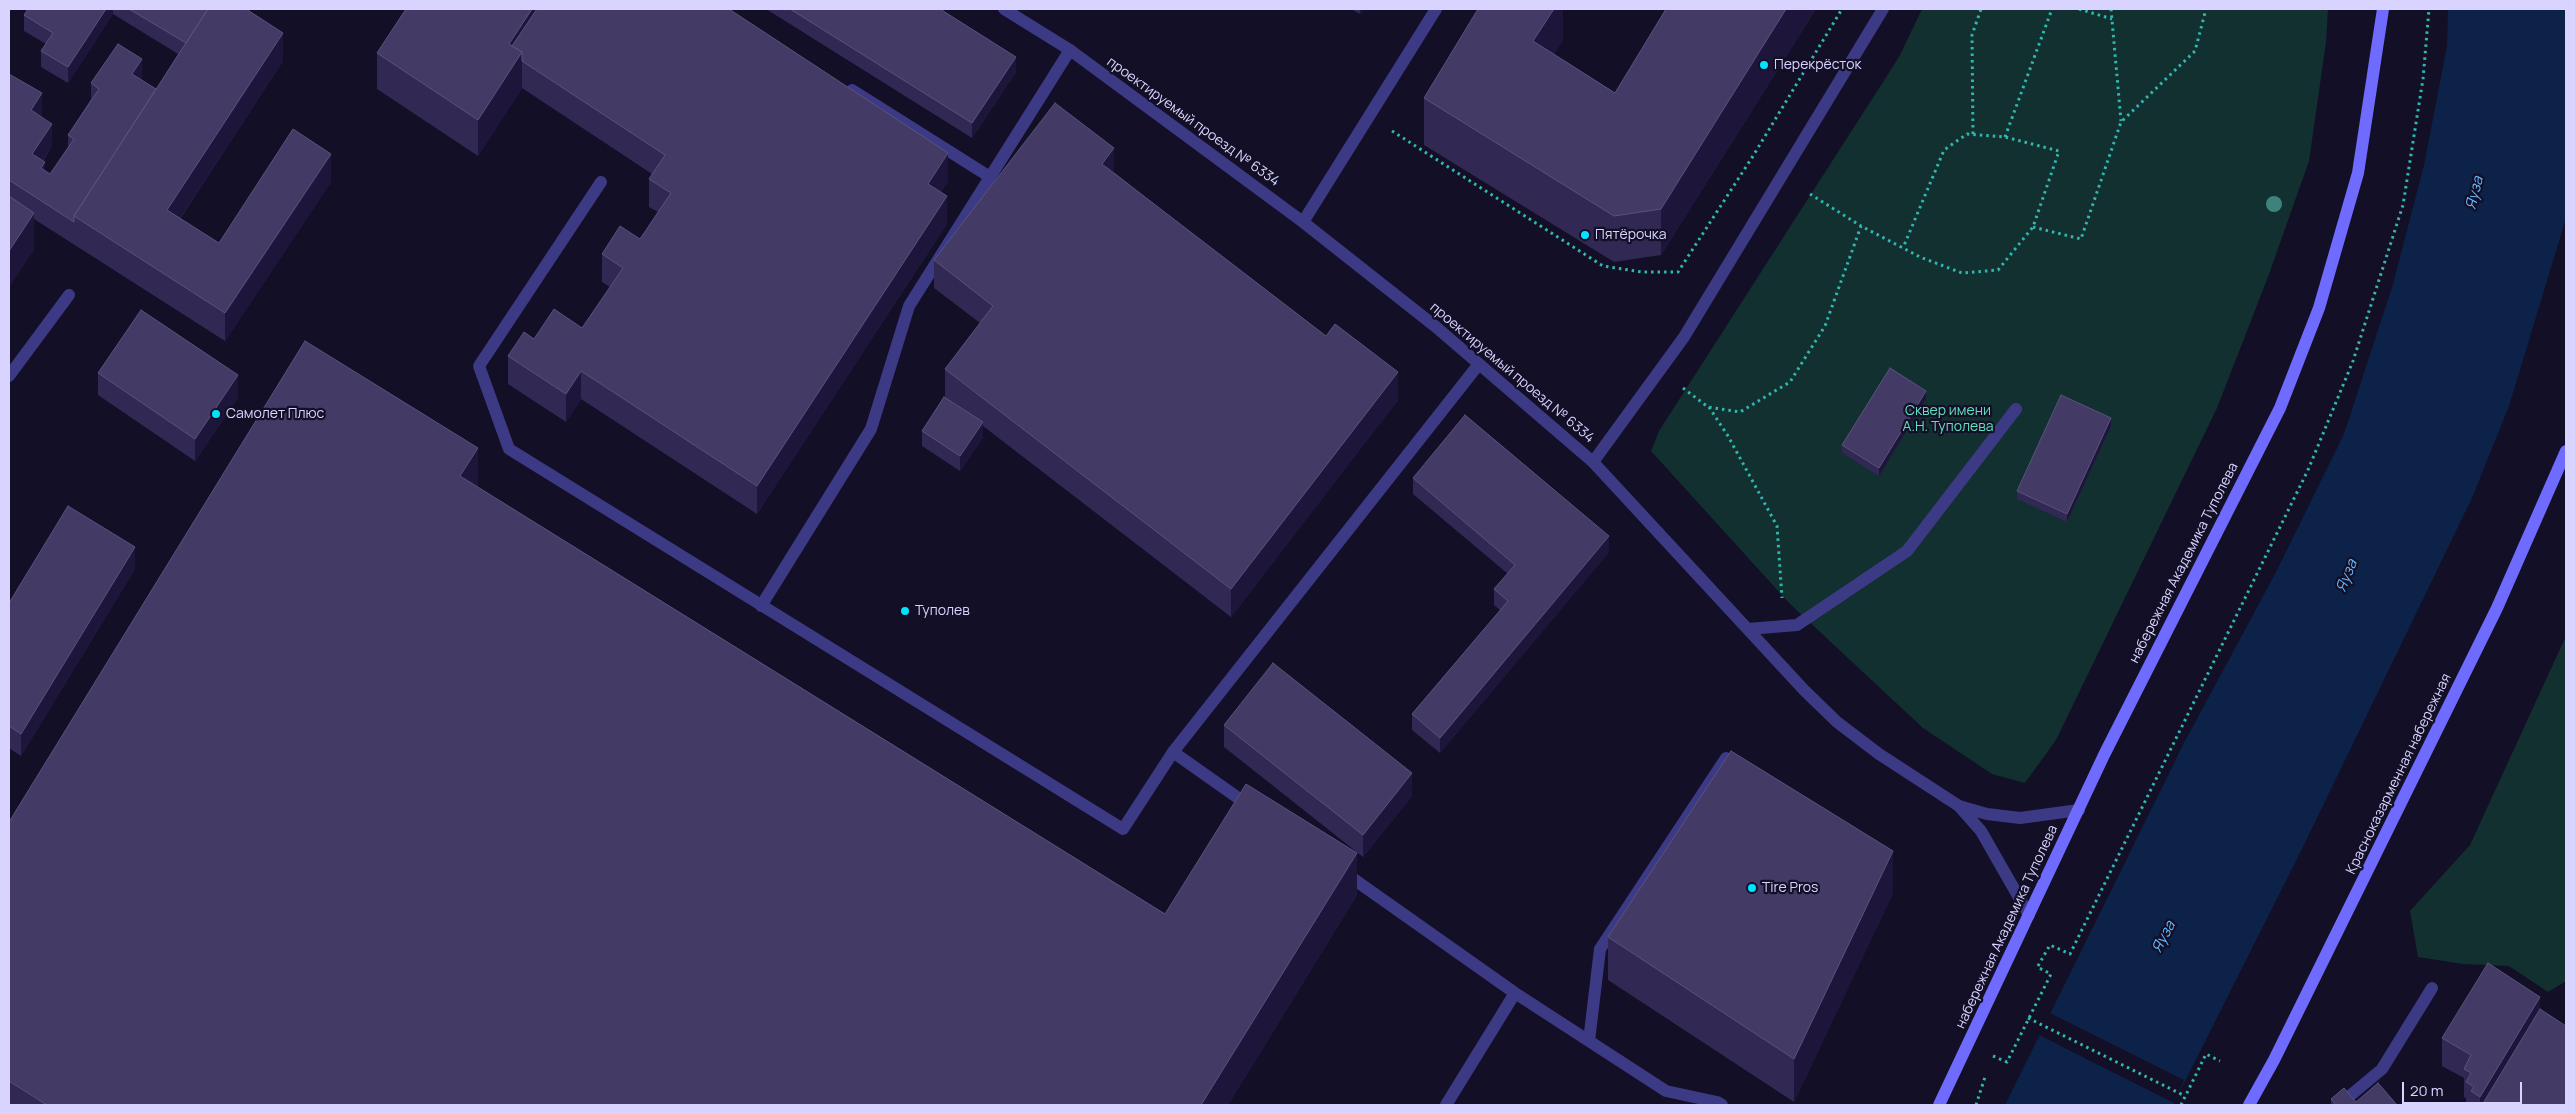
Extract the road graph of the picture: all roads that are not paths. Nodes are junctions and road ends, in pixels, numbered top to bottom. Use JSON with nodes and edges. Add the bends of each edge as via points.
{"nodes":[{"id":1,"x":1004,"y":9,"type":"edge"},
{"id":2,"x":1436,"y":9,"type":"edge"},
{"id":3,"x":1883,"y":9,"type":"edge"},
{"id":4,"x":2383,"y":9,"type":"edge"},
{"id":5,"x":1070,"y":50,"type":"junction"},
{"id":6,"x":840,"y":82,"type":"edge"},
{"id":7,"x":990,"y":176,"type":"junction"},
{"id":8,"x":601,"y":182,"type":"dead end"},
{"id":9,"x":1303,"y":222,"type":"junction"},
{"id":10,"x":69,"y":295,"type":"dead end"},
{"id":11,"x":1479,"y":364,"type":"junction"},
{"id":12,"x":9,"y":376,"type":"edge"},
{"id":13,"x":2016,"y":409,"type":"dead end"},
{"id":14,"x":2566,"y":451,"type":"edge"},
{"id":15,"x":1594,"y":462,"type":"junction"},
{"id":16,"x":761,"y":606,"type":"junction"},
{"id":17,"x":1748,"y":629,"type":"junction"},
{"id":18,"x":1173,"y":752,"type":"junction"},
{"id":19,"x":1752,"y":774,"type":"edge"},
{"id":20,"x":1959,"y":806,"type":"junction"},
{"id":21,"x":2079,"y":810,"type":"junction"},
{"id":22,"x":1262,"y":815,"type":"edge"},
{"id":23,"x":1336,"y":867,"type":"edge"},
{"id":24,"x":2029,"y":915,"type":"junction"},
{"id":25,"x":2432,"y":988,"type":"dead end"},
{"id":26,"x":1515,"y":993,"type":"junction"},
{"id":27,"x":1589,"y":1040,"type":"junction"},
{"id":28,"x":1446,"y":1105,"type":"edge"},
{"id":29,"x":1722,"y":1105,"type":"edge"},
{"id":30,"x":1939,"y":1105,"type":"edge"},
{"id":31,"x":2249,"y":1105,"type":"edge"},
{"id":32,"x":2339,"y":1105,"type":"edge"}],
"edges":[{"from":1,"to":5,"type":"street","name":"проектируемый проезд № 6334"},
{"from":2,"to":9,"type":"street"},
{"from":3,"to":15,"type":"street","via":[[1684,337]]},
{"from":4,"to":21,"type":"main road","name":"набережная Академика Туполева","via":[[2358,173],[2319,308],[2280,408]]},
{"from":5,"to":7,"type":"street"},
{"from":5,"to":9,"type":"street","name":"проектируемый проезд № 6334"},
{"from":6,"to":7,"type":"street"},
{"from":7,"to":16,"type":"street","via":[[909,306],[871,429]]},
{"from":8,"to":16,"type":"street","via":[[479,366],[509,449]]},
{"from":9,"to":11,"type":"street","name":"проектируемый проезд № 6334"},
{"from":10,"to":12,"type":"street"},
{"from":11,"to":15,"type":"street","name":"проектируемый проезд № 6334"},
{"from":11,"to":18,"type":"street"},
{"from":13,"to":17,"type":"street","via":[[1907,551],[1797,625]]},
{"from":14,"to":31,"type":"main road","name":"Красноказарменная набережная","via":[[2497,608]]},
{"from":15,"to":17,"type":"street","name":"проектируемый проезд № 6334"},
{"from":16,"to":18,"type":"street","via":[[1123,829]]},
{"from":17,"to":20,"type":"street","name":"проектируемый проезд № 6334","via":[[1837,722],[1879,754]]},
{"from":18,"to":22,"type":"street"},
{"from":19,"to":27,"type":"street","via":[[1726,758],[1600,949]]},
{"from":20,"to":21,"type":"street","name":"проектируемый проезд № 6334","via":[[2020,818]]},
{"from":20,"to":24,"type":"street","name":"проектируемый проезд № 6334","via":[[1981,831]]},
{"from":21,"to":24,"type":"main road","name":"набережная Академика Туполева"},
{"from":23,"to":26,"type":"street"},
{"from":24,"to":30,"type":"main road","name":"набережная Академика Туполева"},
{"from":25,"to":32,"type":"street","via":[[2382,1069]]},
{"from":26,"to":27,"type":"street"},
{"from":26,"to":28,"type":"street"},
{"from":27,"to":29,"type":"street","via":[[1666,1091]]}]}
